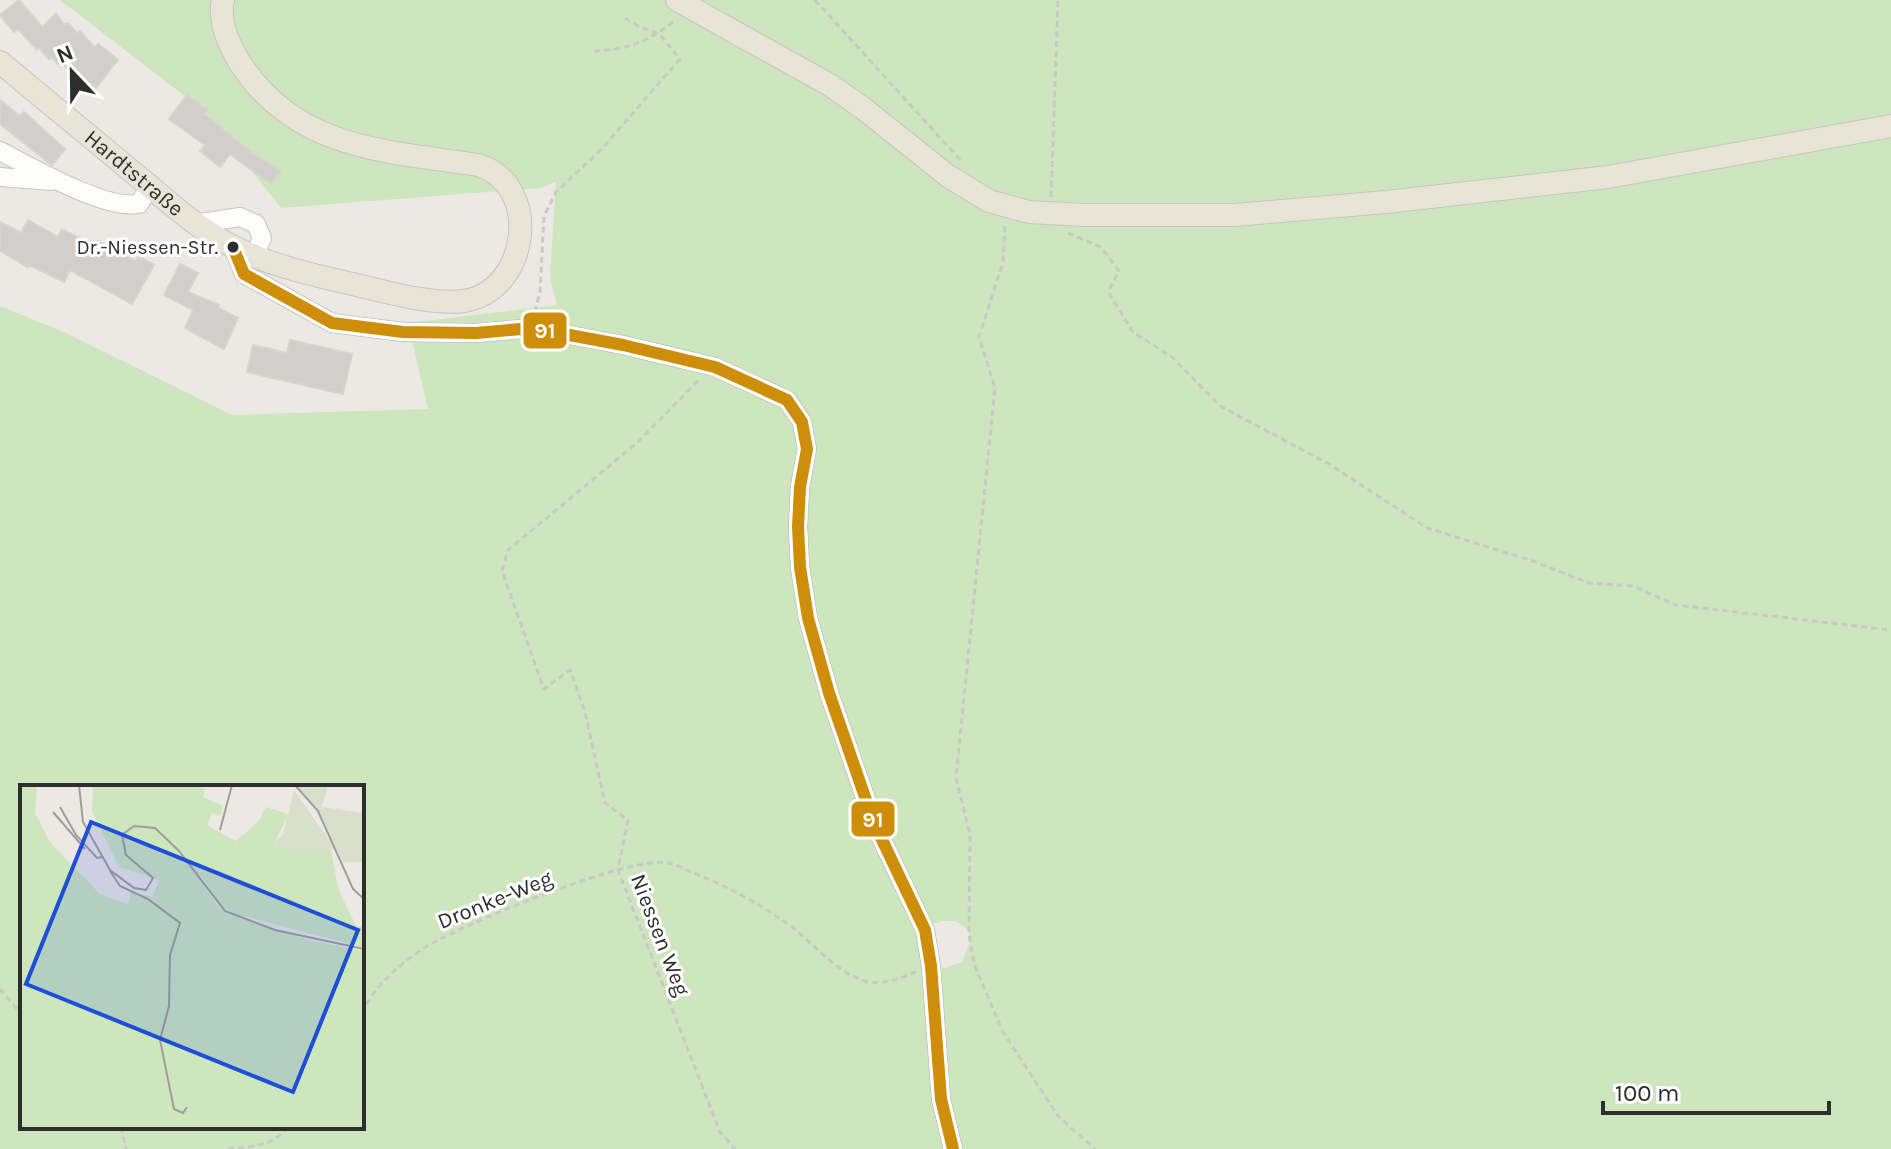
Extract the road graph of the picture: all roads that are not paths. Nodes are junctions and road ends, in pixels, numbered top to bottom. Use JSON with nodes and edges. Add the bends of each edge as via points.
{"nodes":[{"id":1,"x":223,"y":0,"type":"edge"},
{"id":2,"x":684,"y":4,"type":"edge"},
{"id":3,"x":0,"y":62,"type":"edge"},
{"id":4,"x":1891,"y":126,"type":"edge"},
{"id":5,"x":0,"y":151,"type":"edge"},
{"id":6,"x":0,"y":177,"type":"edge"},
{"id":7,"x":62,"y":182,"type":"junction"},
{"id":8,"x":150,"y":187,"type":"junction"},
{"id":9,"x":194,"y":224,"type":"junction"},
{"id":10,"x":244,"y":252,"type":"junction"},
{"id":11,"x":953,"y":1149,"type":"edge"}],
"edges":[{"from":1,"to":10,"type":"main road","name":"Hardtstraße","via":[[225,33],[238,60],[263,94],[291,116],[364,148],[488,168],[505,182],[520,217],[520,245],[513,263],[488,291],[463,301],[374,289]]},
{"from":2,"to":4,"type":"main road","via":[[830,85],[933,166],[989,201],[1029,212],[1235,215],[1386,202],[1608,177]]},
{"from":3,"to":8,"type":"main road","name":"Hardtstraße"},
{"from":5,"to":7,"type":"street"},
{"from":6,"to":7,"type":"street"},
{"from":7,"to":8,"type":"street","via":[[124,206],[139,204]]},
{"from":8,"to":9,"type":"main road","name":"Hardtstraße"},
{"from":9,"to":10,"type":"main road","name":"Hardtstraße"},
{"from":9,"to":10,"type":"street","via":[[240,217],[256,224],[262,238]]},
{"from":10,"to":11,"type":"street","via":[[244,274],[332,323],[403,332],[532,328],[715,367],[787,400],[802,422],[807,449],[798,527],[808,618],[874,823],[925,930],[941,1099]]}]}
